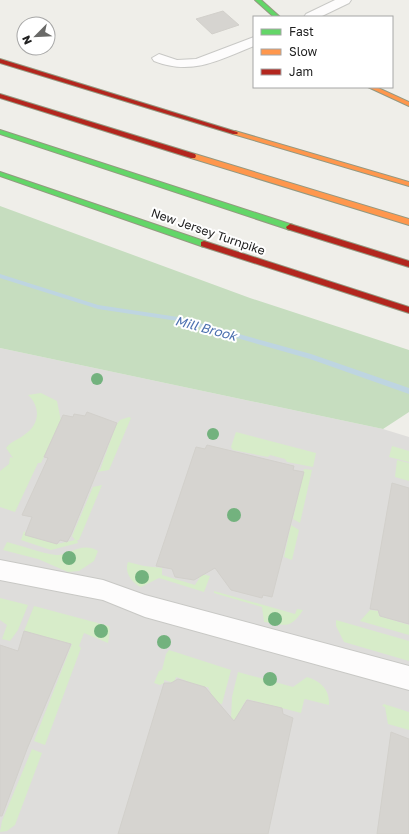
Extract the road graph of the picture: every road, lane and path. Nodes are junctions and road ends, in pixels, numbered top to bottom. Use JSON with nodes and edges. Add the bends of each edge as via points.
{"nodes":[{"id":1,"x":258,"y":0,"type":"edge"},
{"id":2,"x":345,"y":0,"type":"edge"},
{"id":3,"x":276,"y":16,"type":"edge"},
{"id":4,"x":312,"y":16,"type":"edge"},
{"id":5,"x":253,"y":41,"type":"edge"},
{"id":6,"x":159,"y":58,"type":"dead end"},
{"id":7,"x":0,"y":61,"type":"edge"},
{"id":8,"x":373,"y":88,"type":"edge"},
{"id":9,"x":0,"y":96,"type":"edge"},
{"id":10,"x":409,"y":104,"type":"edge"},
{"id":11,"x":0,"y":132,"type":"edge"},
{"id":12,"x":0,"y":174,"type":"edge"},
{"id":13,"x":409,"y":184,"type":"edge"},
{"id":14,"x":409,"y":222,"type":"edge"},
{"id":15,"x":409,"y":264,"type":"edge"},
{"id":16,"x":409,"y":310,"type":"edge"},
{"id":17,"x":0,"y":570,"type":"edge"},
{"id":18,"x":409,"y":678,"type":"edge"}],
"edges":[{"from":1,"to":3,"type":"main road"},
{"from":2,"to":4,"type":"street"},
{"from":5,"to":6,"type":"street","via":[[197,62],[177,64]]},
{"from":7,"to":13,"type":"main road"},
{"from":8,"to":10,"type":"main road"},
{"from":9,"to":14,"type":"main road"},
{"from":11,"to":15,"type":"main road"},
{"from":12,"to":16,"type":"main road","name":"New Jersey Turnpike","via":[[254,261]]},
{"from":17,"to":18,"type":"street","via":[[103,590],[145,606]]}]}
